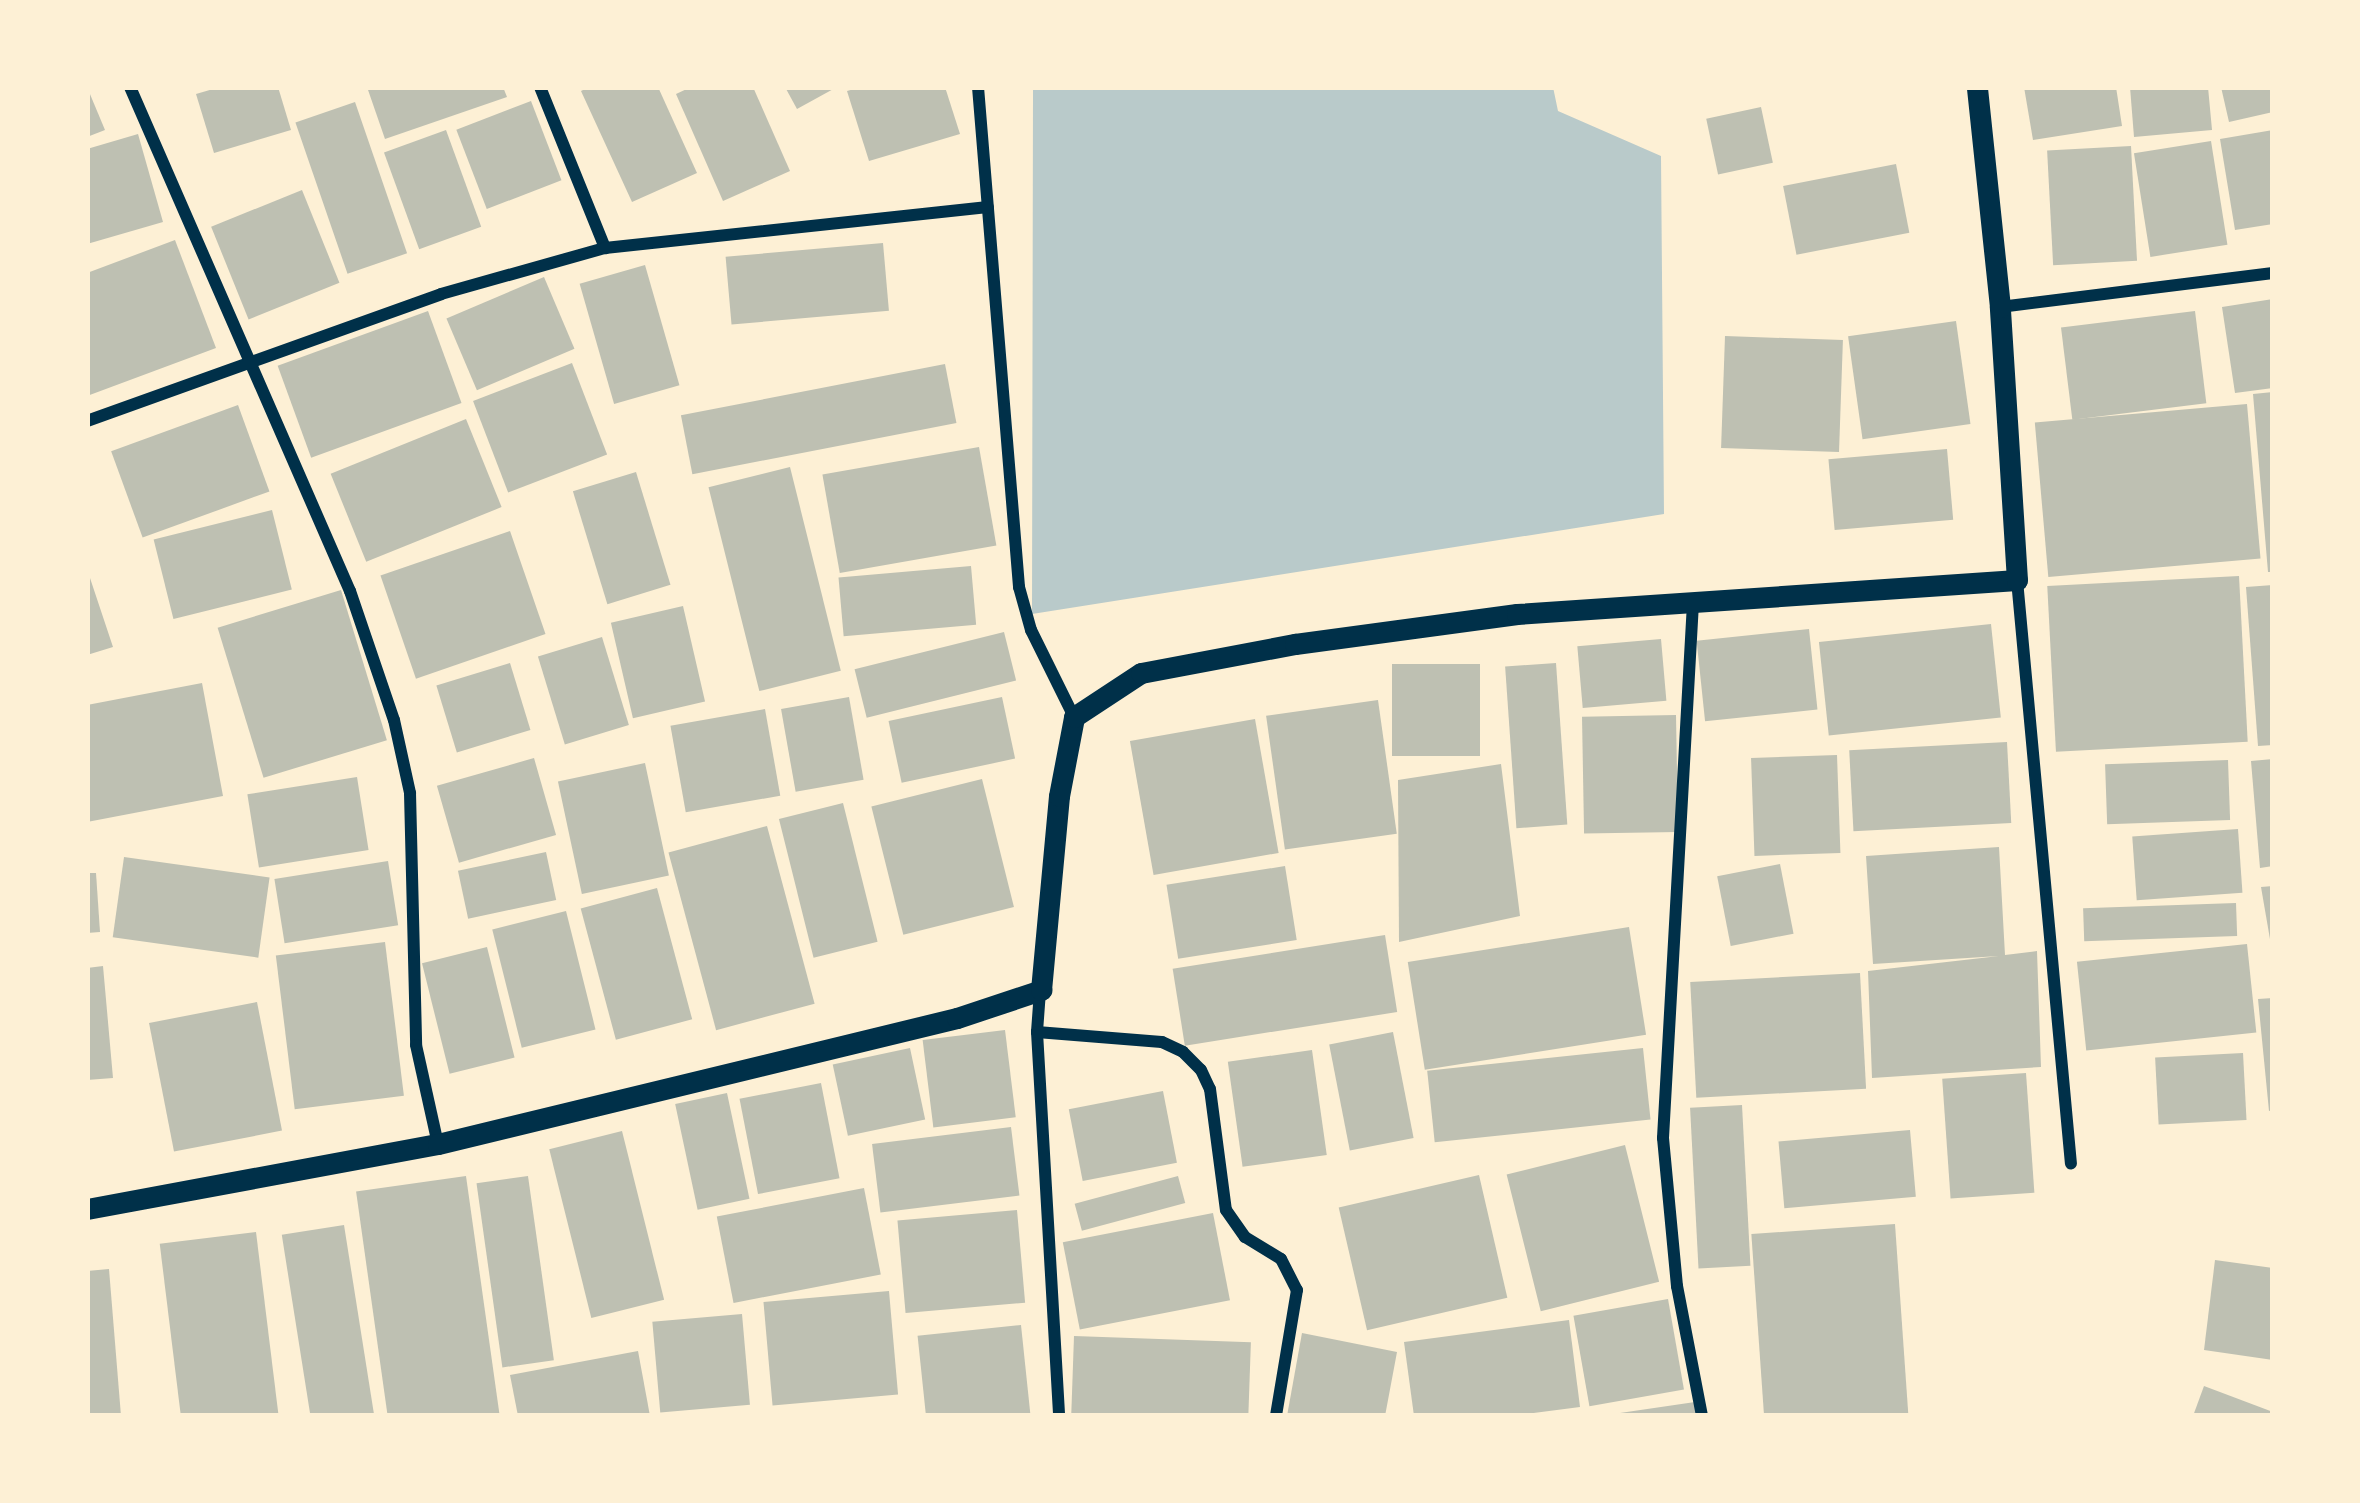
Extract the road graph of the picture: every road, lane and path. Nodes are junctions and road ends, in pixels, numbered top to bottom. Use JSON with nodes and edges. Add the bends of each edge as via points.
{"nodes":[{"id":1,"x":130,"y":87,"type":"edge"},
{"id":2,"x":540,"y":87,"type":"edge"},
{"id":3,"x":978,"y":87,"type":"edge"},
{"id":4,"x":1977,"y":87,"type":"edge"},
{"id":5,"x":988,"y":207,"type":"junction"},
{"id":6,"x":605,"y":248,"type":"junction"},
{"id":7,"x":2273,"y":273,"type":"edge"},
{"id":8,"x":2000,"y":307,"type":"junction"},
{"id":9,"x":247,"y":360,"type":"junction"},
{"id":10,"x":87,"y":421,"type":"edge"},
{"id":11,"x":2018,"y":580,"type":"junction"},
{"id":12,"x":1694,"y":603,"type":"junction"},
{"id":13,"x":1074,"y":717,"type":"junction"},
{"id":14,"x":1041,"y":990,"type":"junction"},
{"id":15,"x":1036,"y":1032,"type":"junction"},
{"id":16,"x":438,"y":1144,"type":"junction"},
{"id":17,"x":2071,"y":1164,"type":"dead end"},
{"id":18,"x":87,"y":1209,"type":"edge"},
{"id":19,"x":1059,"y":1416,"type":"edge"},
{"id":20,"x":1276,"y":1416,"type":"edge"},
{"id":21,"x":1702,"y":1416,"type":"edge"}],
"edges":[{"from":1,"to":9,"type":"street"},
{"from":2,"to":6,"type":"street"},
{"from":3,"to":5,"type":"street"},
{"from":4,"to":8,"type":"street"},
{"from":5,"to":6,"type":"street"},
{"from":5,"to":13,"type":"street","via":[[1019,586]]},
{"from":6,"to":9,"type":"street"},
{"from":7,"to":8,"type":"street"},
{"from":8,"to":11,"type":"street"},
{"from":9,"to":10,"type":"street"},
{"from":9,"to":16,"type":"street","via":[[350,592],[404,760],[416,1045]]},
{"from":11,"to":12,"type":"street"},
{"from":11,"to":17,"type":"street"},
{"from":12,"to":13,"type":"street","via":[[1517,614],[1180,664],[1141,673]]},
{"from":12,"to":21,"type":"street","via":[[1663,1138],[1677,1286]]},
{"from":13,"to":14,"type":"street"},
{"from":14,"to":15,"type":"street"},
{"from":14,"to":16,"type":"street","via":[[957,1018]]},
{"from":15,"to":19,"type":"street"},
{"from":15,"to":20,"type":"street","via":[[1162,1042],[1201,1070],[1226,1210],[1245,1237],[1281,1259],[1297,1290]]},
{"from":16,"to":18,"type":"street"}]}
